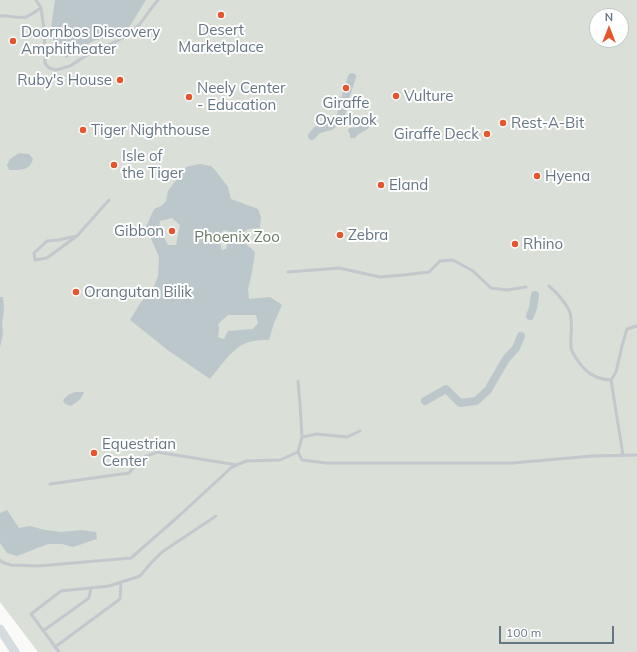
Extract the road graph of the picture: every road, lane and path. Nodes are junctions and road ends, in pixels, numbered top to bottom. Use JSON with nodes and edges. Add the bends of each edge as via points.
{"nodes":[{"id":1,"x":36,"y":0,"type":"edge"},
{"id":2,"x":158,"y":0,"type":"edge"},
{"id":3,"x":40,"y":8,"type":"junction"},
{"id":4,"x":0,"y":16,"type":"edge"},
{"id":5,"x":109,"y":200,"type":"dead end"},
{"id":6,"x":77,"y":236,"type":"junction"},
{"id":7,"x":288,"y":272,"type":"dead end"},
{"id":8,"x":549,"y":286,"type":"dead end"},
{"id":9,"x":526,"y":287,"type":"dead end"},
{"id":10,"x":637,"y":326,"type":"edge"},
{"id":11,"x":611,"y":380,"type":"junction"},
{"id":12,"x":298,"y":381,"type":"dead end"},
{"id":13,"x":360,"y":432,"type":"dead end"},
{"id":14,"x":302,"y":437,"type":"junction"},
{"id":15,"x":298,"y":452,"type":"junction"},
{"id":16,"x":623,"y":455,"type":"junction"},
{"id":17,"x":637,"y":455,"type":"edge"},
{"id":18,"x":237,"y":465,"type":"junction"},
{"id":19,"x":50,"y":484,"type":"dead end"},
{"id":20,"x":216,"y":516,"type":"dead end"},
{"id":21,"x":0,"y":560,"type":"edge"},
{"id":22,"x":121,"y":582,"type":"junction"},
{"id":23,"x":91,"y":588,"type":"junction"},
{"id":24,"x":0,"y":629,"type":"edge"},
{"id":25,"x":43,"y":630,"type":"junction"},
{"id":26,"x":55,"y":647,"type":"junction"},
{"id":27,"x":15,"y":652,"type":"edge"},
{"id":28,"x":59,"y":652,"type":"edge"}],
"edges":[{"from":1,"to":3,"type":"lane"},
{"from":2,"to":3,"type":"lane","via":[[140,24],[125,37],[70,66],[56,70],[49,68],[45,63],[44,29]]},
{"from":3,"to":4,"type":"lane","via":[[26,17]]},
{"from":5,"to":6,"type":"lane"},
{"from":6,"to":6,"type":"lane","via":[[47,241],[34,253],[35,260],[47,258]]},
{"from":7,"to":9,"type":"lane","via":[[339,268],[380,277],[395,276],[429,272],[440,261],[453,260],[473,271],[491,288],[507,290]]},
{"from":8,"to":11,"type":"lane","via":[[559,294],[569,311],[572,328],[571,348],[582,367],[595,377]]},
{"from":10,"to":11,"type":"lane","via":[[627,329],[616,372]]},
{"from":11,"to":16,"type":"lane"},
{"from":12,"to":14,"type":"lane"},
{"from":13,"to":14,"type":"lane","via":[[347,437],[317,434]]},
{"from":14,"to":15,"type":"lane"},
{"from":15,"to":16,"type":"lane","via":[[302,460],[334,463],[513,463]]},
{"from":15,"to":18,"type":"lane","via":[[280,460],[246,461]]},
{"from":16,"to":17,"type":"lane"},
{"from":18,"to":19,"type":"lane","via":[[157,452],[140,459],[129,473]]},
{"from":18,"to":21,"type":"lane","via":[[131,558],[38,566],[11,565]]},
{"from":20,"to":22,"type":"lane","via":[[162,552],[140,576]]},
{"from":22,"to":23,"type":"lane"},
{"from":22,"to":26,"type":"lane","via":[[120,600]]},
{"from":23,"to":25,"type":"lane","via":[[89,598]]},
{"from":23,"to":25,"type":"lane","via":[[61,591],[31,614]]},
{"from":24,"to":27,"type":"main road"},
{"from":25,"to":26,"type":"lane"},
{"from":26,"to":28,"type":"lane"}]}
